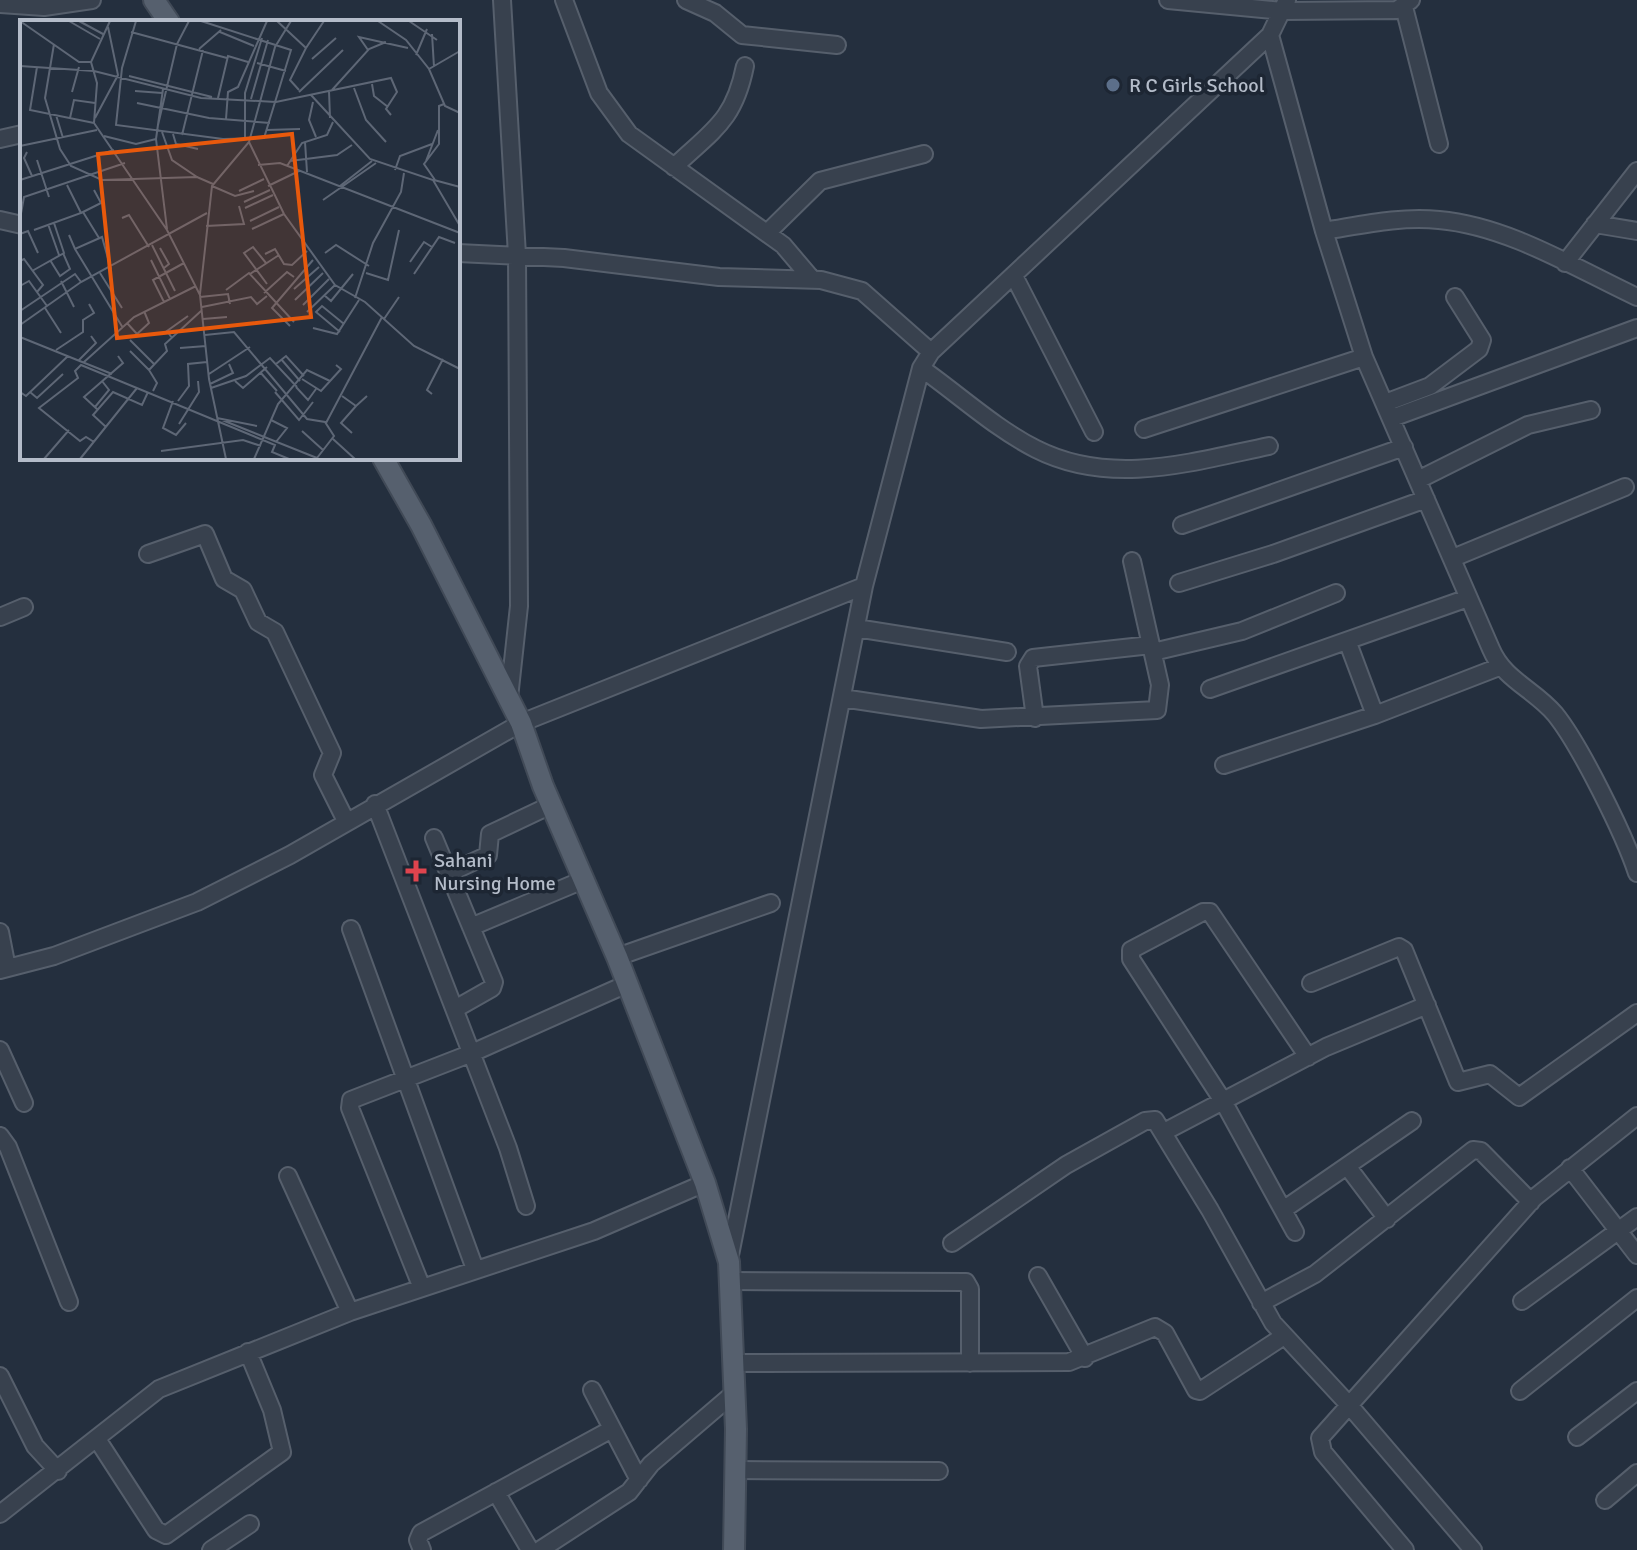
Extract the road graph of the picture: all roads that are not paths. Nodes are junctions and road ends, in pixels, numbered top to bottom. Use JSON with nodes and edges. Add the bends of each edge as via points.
{"nodes":[{"id":1,"x":92,"y":0,"type":"edge"},
{"id":2,"x":154,"y":0,"type":"edge"},
{"id":3,"x":502,"y":0,"type":"edge"},
{"id":4,"x":564,"y":0,"type":"edge"},
{"id":5,"x":686,"y":0,"type":"edge"},
{"id":6,"x":1168,"y":0,"type":"edge"},
{"id":7,"x":1188,"y":1,"type":"edge"},
{"id":8,"x":1408,"y":3,"type":"edge"},
{"id":9,"x":0,"y":4,"type":"edge"},
{"id":10,"x":1242,"y":4,"type":"edge"},
{"id":11,"x":1285,"y":6,"type":"edge"},
{"id":12,"x":168,"y":20,"type":"edge"},
{"id":13,"x":1270,"y":35,"type":"junction"},
{"id":14,"x":837,"y":45,"type":"dead end"},
{"id":15,"x":745,"y":66,"type":"dead end"},
{"id":16,"x":20,"y":134,"type":"edge"},
{"id":17,"x":0,"y":139,"type":"edge"},
{"id":18,"x":1439,"y":144,"type":"dead end"},
{"id":19,"x":924,"y":154,"type":"dead end"},
{"id":20,"x":674,"y":167,"type":"junction"},
{"id":21,"x":1637,"y":171,"type":"edge"},
{"id":22,"x":0,"y":220,"type":"edge"},
{"id":23,"x":1595,"y":224,"type":"junction"},
{"id":24,"x":20,"y":225,"type":"edge"},
{"id":25,"x":1324,"y":231,"type":"junction"},
{"id":26,"x":1637,"y":231,"type":"edge"},
{"id":27,"x":767,"y":233,"type":"junction"},
{"id":28,"x":460,"y":253,"type":"edge"},
{"id":29,"x":517,"y":255,"type":"junction"},
{"id":30,"x":1565,"y":263,"type":"junction"},
{"id":31,"x":1014,"y":276,"type":"junction"},
{"id":32,"x":811,"y":278,"type":"junction"},
{"id":33,"x":1455,"y":297,"type":"dead end"},
{"id":34,"x":1637,"y":297,"type":"edge"},
{"id":35,"x":1637,"y":328,"type":"edge"},
{"id":36,"x":931,"y":352,"type":"junction"},
{"id":37,"x":1364,"y":357,"type":"junction"},
{"id":38,"x":921,"y":368,"type":"junction"},
{"id":39,"x":1591,"y":410,"type":"dead end"},
{"id":40,"x":1388,"y":411,"type":"junction"},
{"id":41,"x":1144,"y":429,"type":"dead end"},
{"id":42,"x":1094,"y":432,"type":"dead end"},
{"id":43,"x":1269,"y":446,"type":"dead end"},
{"id":44,"x":1404,"y":447,"type":"junction"},
{"id":45,"x":384,"y":460,"type":"edge"},
{"id":46,"x":1418,"y":480,"type":"junction"},
{"id":47,"x":1625,"y":487,"type":"dead end"},
{"id":48,"x":1426,"y":499,"type":"junction"},
{"id":49,"x":1182,"y":525,"type":"dead end"},
{"id":50,"x":148,"y":554,"type":"dead end"},
{"id":51,"x":1453,"y":558,"type":"junction"},
{"id":52,"x":1132,"y":561,"type":"dead end"},
{"id":53,"x":1179,"y":583,"type":"dead end"},
{"id":54,"x":864,"y":586,"type":"junction"},
{"id":55,"x":1336,"y":593,"type":"dead end"},
{"id":56,"x":1468,"y":598,"type":"junction"},
{"id":57,"x":24,"y":607,"type":"dead end"},
{"id":58,"x":0,"y":617,"type":"edge"},
{"id":59,"x":856,"y":628,"type":"junction"},
{"id":60,"x":1348,"y":643,"type":"junction"},
{"id":61,"x":1152,"y":649,"type":"junction"},
{"id":62,"x":1007,"y":652,"type":"dead end"},
{"id":63,"x":1499,"y":667,"type":"junction"},
{"id":64,"x":1210,"y":689,"type":"dead end"},
{"id":65,"x":509,"y":698,"type":"junction"},
{"id":66,"x":842,"y":698,"type":"junction"},
{"id":67,"x":1375,"y":715,"type":"junction"},
{"id":68,"x":1035,"y":718,"type":"junction"},
{"id":69,"x":521,"y":723,"type":"junction"},
{"id":70,"x":1224,"y":765,"type":"dead end"},
{"id":71,"x":375,"y":804,"type":"junction"},
{"id":72,"x":551,"y":805,"type":"junction"},
{"id":73,"x":346,"y":821,"type":"junction"},
{"id":74,"x":434,"y":838,"type":"dead end"},
{"id":75,"x":1636,"y":866,"type":"edge"},
{"id":76,"x":449,"y":873,"type":"junction"},
{"id":77,"x":583,"y":880,"type":"junction"},
{"id":78,"x":771,"y":903,"type":"dead end"},
{"id":79,"x":471,"y":927,"type":"junction"},
{"id":80,"x":351,"y":929,"type":"dead end"},
{"id":81,"x":0,"y":932,"type":"edge"},
{"id":82,"x":617,"y":957,"type":"junction"},
{"id":83,"x":4,"y":969,"type":"edge"},
{"id":84,"x":1311,"y":983,"type":"dead end"},
{"id":85,"x":627,"y":984,"type":"junction"},
{"id":86,"x":1427,"y":1005,"type":"junction"},
{"id":87,"x":455,"y":1009,"type":"junction"},
{"id":88,"x":1637,"y":1013,"type":"edge"},
{"id":89,"x":0,"y":1050,"type":"edge"},
{"id":90,"x":472,"y":1053,"type":"junction"},
{"id":91,"x":1308,"y":1057,"type":"junction"},
{"id":92,"x":407,"y":1078,"type":"junction"},
{"id":93,"x":1223,"y":1101,"type":"junction"},
{"id":94,"x":24,"y":1103,"type":"dead end"},
{"id":95,"x":1637,"y":1116,"type":"edge"},
{"id":96,"x":1412,"y":1121,"type":"dead end"},
{"id":97,"x":1164,"y":1132,"type":"junction"},
{"id":98,"x":0,"y":1136,"type":"edge"},
{"id":99,"x":1347,"y":1166,"type":"junction"},
{"id":100,"x":1570,"y":1168,"type":"junction"},
{"id":101,"x":288,"y":1176,"type":"dead end"},
{"id":102,"x":705,"y":1183,"type":"junction"},
{"id":103,"x":1531,"y":1202,"type":"junction"},
{"id":104,"x":526,"y":1206,"type":"dead end"},
{"id":105,"x":1283,"y":1210,"type":"junction"},
{"id":106,"x":1637,"y":1217,"type":"edge"},
{"id":107,"x":1387,"y":1219,"type":"junction"},
{"id":108,"x":1619,"y":1230,"type":"junction"},
{"id":109,"x":1295,"y":1232,"type":"dead end"},
{"id":110,"x":952,"y":1243,"type":"dead end"},
{"id":111,"x":1637,"y":1255,"type":"edge"},
{"id":112,"x":475,"y":1269,"type":"junction"},
{"id":113,"x":729,"y":1271,"type":"junction"},
{"id":114,"x":1038,"y":1276,"type":"dead end"},
{"id":115,"x":422,"y":1288,"type":"junction"},
{"id":116,"x":1637,"y":1298,"type":"edge"},
{"id":117,"x":1522,"y":1301,"type":"dead end"},
{"id":118,"x":69,"y":1302,"type":"dead end"},
{"id":119,"x":1261,"y":1303,"type":"junction"},
{"id":120,"x":350,"y":1312,"type":"junction"},
{"id":121,"x":1284,"y":1336,"type":"junction"},
{"id":122,"x":248,"y":1352,"type":"junction"},
{"id":123,"x":1085,"y":1358,"type":"junction"},
{"id":124,"x":734,"y":1363,"type":"junction"},
{"id":125,"x":970,"y":1363,"type":"junction"},
{"id":126,"x":0,"y":1376,"type":"edge"},
{"id":127,"x":592,"y":1390,"type":"dead end"},
{"id":128,"x":1520,"y":1391,"type":"dead end"},
{"id":129,"x":1637,"y":1391,"type":"edge"},
{"id":130,"x":734,"y":1393,"type":"junction"},
{"id":131,"x":1349,"y":1405,"type":"junction"},
{"id":132,"x":612,"y":1429,"type":"junction"},
{"id":133,"x":1577,"y":1437,"type":"dead end"},
{"id":134,"x":97,"y":1439,"type":"junction"},
{"id":135,"x":735,"y":1470,"type":"junction"},
{"id":136,"x":58,"y":1471,"type":"junction"},
{"id":137,"x":939,"y":1471,"type":"dead end"},
{"id":138,"x":1637,"y":1473,"type":"edge"},
{"id":139,"x":639,"y":1480,"type":"junction"},
{"id":140,"x":496,"y":1492,"type":"junction"},
{"id":141,"x":1605,"y":1500,"type":"dead end"},
{"id":142,"x":0,"y":1514,"type":"edge"},
{"id":143,"x":250,"y":1524,"type":"dead end"},
{"id":144,"x":211,"y":1550,"type":"edge"},
{"id":145,"x":422,"y":1550,"type":"edge"},
{"id":146,"x":530,"y":1550,"type":"edge"},
{"id":147,"x":540,"y":1550,"type":"edge"},
{"id":148,"x":734,"y":1550,"type":"edge"},
{"id":149,"x":1405,"y":1550,"type":"edge"},
{"id":150,"x":1473,"y":1550,"type":"edge"}],
"edges":[{"from":1,"to":9,"type":"street","via":[[44,7]]},
{"from":2,"to":12,"type":"main road"},
{"from":3,"to":29,"type":"street"},
{"from":4,"to":20,"type":"street","via":[[581,53],[612,114],[629,134]]},
{"from":5,"to":14,"type":"street","via":[[715,13],[742,35]]},
{"from":6,"to":7,"type":"street"},
{"from":7,"to":10,"type":"street"},
{"from":8,"to":11,"type":"street","via":[[1397,10]]},
{"from":8,"to":18,"type":"street"},
{"from":10,"to":11,"type":"street"},
{"from":11,"to":13,"type":"street"},
{"from":13,"to":25,"type":"street"},
{"from":13,"to":31,"type":"street"},
{"from":15,"to":20,"type":"street","via":[[738,100],[728,115]]},
{"from":16,"to":17,"type":"street"},
{"from":19,"to":27,"type":"street","via":[[820,181]]},
{"from":20,"to":27,"type":"street"},
{"from":21,"to":23,"type":"street"},
{"from":22,"to":24,"type":"street"},
{"from":23,"to":26,"type":"street"},
{"from":23,"to":30,"type":"street"},
{"from":25,"to":30,"type":"street","via":[[1400,219],[1440,220],[1510,238]]},
{"from":25,"to":37,"type":"street"},
{"from":27,"to":32,"type":"street","via":[[790,250]]},
{"from":28,"to":29,"type":"street"},
{"from":29,"to":32,"type":"street","via":[[719,277]]},
{"from":29,"to":65,"type":"street","via":[[519,606]]},
{"from":30,"to":34,"type":"street"},
{"from":31,"to":36,"type":"street"},
{"from":31,"to":42,"type":"street"},
{"from":32,"to":36,"type":"street","via":[[862,291]]},
{"from":33,"to":40,"type":"street","via":[[1482,340],[1479,349]]},
{"from":35,"to":40,"type":"street"},
{"from":36,"to":38,"type":"street"},
{"from":37,"to":40,"type":"street"},
{"from":37,"to":41,"type":"street"},
{"from":38,"to":43,"type":"street","via":[[1034,448],[1110,471],[1143,470]]},
{"from":38,"to":54,"type":"street"},
{"from":39,"to":46,"type":"street","via":[[1528,425]]},
{"from":40,"to":44,"type":"street"},
{"from":44,"to":46,"type":"street"},
{"from":44,"to":49,"type":"street"},
{"from":45,"to":65,"type":"main road"},
{"from":46,"to":48,"type":"street"},
{"from":47,"to":51,"type":"street"},
{"from":48,"to":51,"type":"street"},
{"from":48,"to":53,"type":"street"},
{"from":50,"to":73,"type":"street","via":[[205,534],[224,579],[243,590],[258,622],[275,632],[332,753],[323,775]]},
{"from":51,"to":56,"type":"street"},
{"from":52,"to":61,"type":"street"},
{"from":54,"to":59,"type":"street"},
{"from":54,"to":69,"type":"street"},
{"from":55,"to":61,"type":"street","via":[[1242,631]]},
{"from":56,"to":60,"type":"street"},
{"from":56,"to":63,"type":"street"},
{"from":57,"to":58,"type":"street"},
{"from":59,"to":62,"type":"street"},
{"from":59,"to":66,"type":"street"},
{"from":60,"to":64,"type":"street"},
{"from":60,"to":67,"type":"street"},
{"from":61,"to":68,"type":"street","via":[[1033,658],[1028,666]]},
{"from":61,"to":68,"type":"street","via":[[1160,685],[1157,710]]},
{"from":63,"to":67,"type":"street"},
{"from":63,"to":75,"type":"street","via":[[1540,698],[1570,734]]},
{"from":65,"to":69,"type":"main road"},
{"from":66,"to":68,"type":"street","via":[[981,719]]},
{"from":66,"to":113,"type":"street"},
{"from":67,"to":70,"type":"street"},
{"from":69,"to":71,"type":"street"},
{"from":69,"to":72,"type":"main road"},
{"from":71,"to":73,"type":"street"},
{"from":71,"to":87,"type":"street"},
{"from":72,"to":76,"type":"street","via":[[490,834],[488,855]]},
{"from":72,"to":77,"type":"main road"},
{"from":73,"to":83,"type":"street","via":[[197,902],[54,956]]},
{"from":74,"to":76,"type":"street"},
{"from":76,"to":79,"type":"street"},
{"from":77,"to":79,"type":"street"},
{"from":77,"to":82,"type":"main road"},
{"from":78,"to":82,"type":"street"},
{"from":79,"to":87,"type":"street","via":[[494,986]]},
{"from":80,"to":92,"type":"street"},
{"from":81,"to":83,"type":"street"},
{"from":82,"to":85,"type":"main road"},
{"from":84,"to":86,"type":"street","via":[[1399,947]]},
{"from":85,"to":90,"type":"street"},
{"from":85,"to":102,"type":"main road"},
{"from":86,"to":88,"type":"street","via":[[1458,1082],[1490,1074],[1519,1097]]},
{"from":86,"to":91,"type":"street"},
{"from":87,"to":90,"type":"street"},
{"from":89,"to":94,"type":"street"},
{"from":90,"to":92,"type":"street"},
{"from":90,"to":104,"type":"street"},
{"from":91,"to":93,"type":"street"},
{"from":91,"to":93,"type":"street","via":[[1210,912],[1135,946],[1131,959]]},
{"from":92,"to":112,"type":"street"},
{"from":92,"to":115,"type":"street","via":[[353,1098],[350,1108]]},
{"from":93,"to":97,"type":"street"},
{"from":93,"to":105,"type":"street"},
{"from":95,"to":100,"type":"street"},
{"from":96,"to":99,"type":"street"},
{"from":97,"to":110,"type":"street","via":[[1155,1120],[1145,1121],[1066,1165]]},
{"from":97,"to":119,"type":"street"},
{"from":98,"to":118,"type":"street"},
{"from":99,"to":105,"type":"street"},
{"from":99,"to":107,"type":"street"},
{"from":100,"to":103,"type":"street"},
{"from":100,"to":108,"type":"street"},
{"from":101,"to":120,"type":"street"},
{"from":102,"to":112,"type":"street","via":[[594,1231]]},
{"from":102,"to":113,"type":"main road"},
{"from":103,"to":107,"type":"street","via":[[1481,1151],[1473,1150]]},
{"from":103,"to":131,"type":"street"},
{"from":105,"to":109,"type":"street"},
{"from":106,"to":108,"type":"street"},
{"from":107,"to":119,"type":"street","via":[[1315,1274]]},
{"from":108,"to":111,"type":"street"},
{"from":108,"to":117,"type":"street"},
{"from":112,"to":115,"type":"street"},
{"from":113,"to":124,"type":"main road"},
{"from":113,"to":125,"type":"street","via":[[966,1282]]},
{"from":114,"to":123,"type":"street"},
{"from":115,"to":120,"type":"street"},
{"from":116,"to":128,"type":"street"},
{"from":119,"to":121,"type":"street"},
{"from":120,"to":122,"type":"street"},
{"from":121,"to":123,"type":"street","via":[[1204,1391],[1196,1390],[1159,1328]]},
{"from":121,"to":131,"type":"street"},
{"from":122,"to":134,"type":"street","via":[[159,1389]]},
{"from":122,"to":134,"type":"street","via":[[272,1410],[282,1452],[166,1535],[156,1530]]},
{"from":123,"to":125,"type":"street"},
{"from":124,"to":125,"type":"street"},
{"from":124,"to":130,"type":"main road"},
{"from":126,"to":136,"type":"street","via":[[35,1446]]},
{"from":127,"to":132,"type":"street"},
{"from":129,"to":133,"type":"street"},
{"from":130,"to":135,"type":"main road"},
{"from":130,"to":139,"type":"street"},
{"from":131,"to":149,"type":"street","via":[[1323,1434],[1319,1447]]},
{"from":131,"to":150,"type":"street"},
{"from":132,"to":139,"type":"street"},
{"from":132,"to":140,"type":"street"},
{"from":134,"to":136,"type":"street"},
{"from":135,"to":137,"type":"street"},
{"from":135,"to":148,"type":"main road"},
{"from":136,"to":142,"type":"street"},
{"from":138,"to":141,"type":"street"},
{"from":139,"to":147,"type":"street","via":[[629,1492]]},
{"from":140,"to":145,"type":"street","via":[[421,1533]]},
{"from":140,"to":146,"type":"street"},
{"from":143,"to":144,"type":"street"}]}
